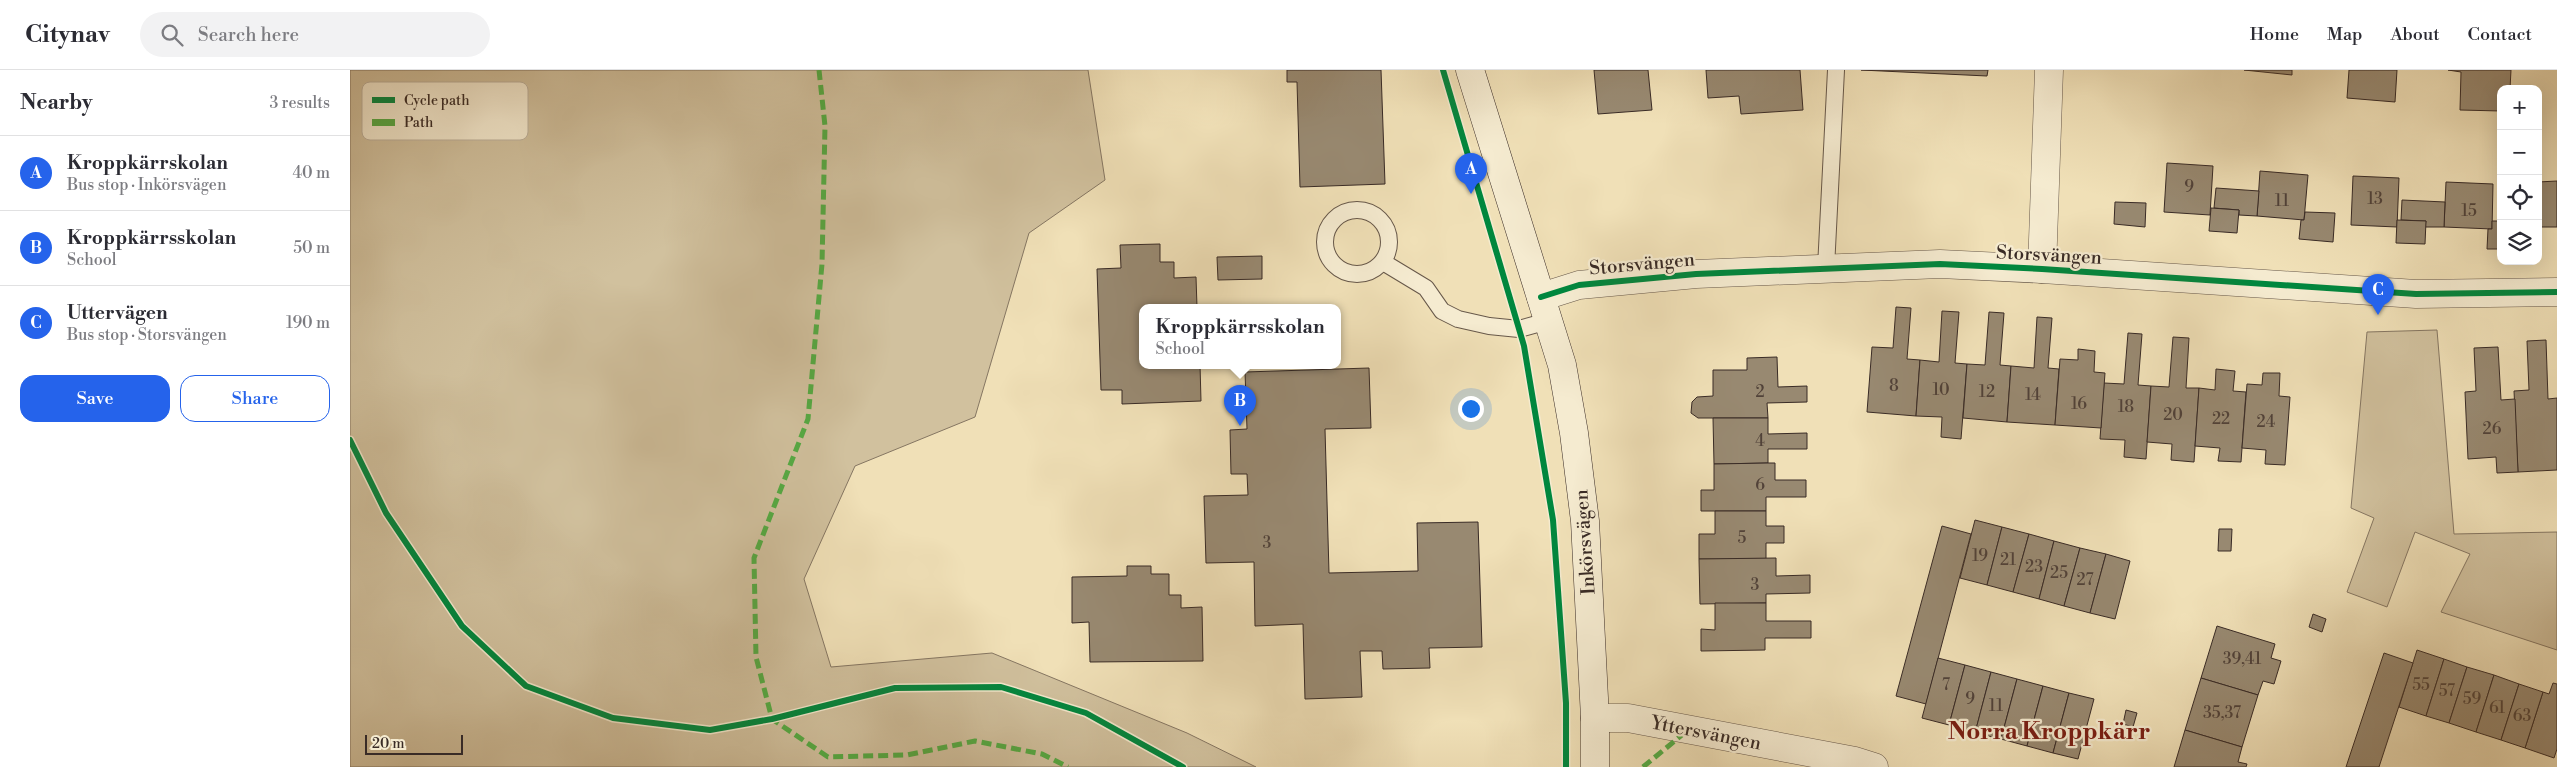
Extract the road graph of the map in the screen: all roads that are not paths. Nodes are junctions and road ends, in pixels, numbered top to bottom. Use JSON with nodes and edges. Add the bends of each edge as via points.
{"nodes":[{"id":1,"x":1470,"y":70,"type":"edge"},
{"id":2,"x":1836,"y":70,"type":"edge"},
{"id":3,"x":2049,"y":70,"type":"edge"},
{"id":4,"x":1383,"y":262,"type":"junction"},
{"id":5,"x":1826,"y":268,"type":"junction"},
{"id":6,"x":2042,"y":269,"type":"junction"},
{"id":7,"x":2557,"y":292,"type":"edge"},
{"id":8,"x":1545,"y":309,"type":"junction"},
{"id":9,"x":1595,"y":718,"type":"junction"},
{"id":10,"x":1595,"y":767,"type":"edge"},
{"id":11,"x":1874,"y":767,"type":"edge"}],
"edges":[{"from":1,"to":8,"type":"street","name":"Inkörsvägen"},
{"from":2,"to":5,"type":"lane"},
{"from":3,"to":6,"type":"street"},
{"from":4,"to":4,"type":"lane","via":[[1388,253],[1388,232],[1376,216],[1357,209],[1347,210],[1330,222],[1324,244],[1332,264],[1352,274],[1374,269]]},
{"from":4,"to":8,"type":"lane","via":[[1426,288],[1442,312],[1458,319],[1519,329]]},
{"from":5,"to":6,"type":"street","name":"Storsvängen","via":[[1940,264]]},
{"from":5,"to":8,"type":"street","name":"Storsvängen","via":[[1696,274],[1580,285]]},
{"from":6,"to":7,"type":"street","name":"Storsvängen","via":[[2416,294]]},
{"from":8,"to":9,"type":"street","name":"Inkörsvägen","via":[[1562,365],[1585,521]]},
{"from":9,"to":10,"type":"street","name":"Inkörsvägen"},
{"from":9,"to":11,"type":"street","name":"Yttersvängen","via":[[1628,718]]}]}
